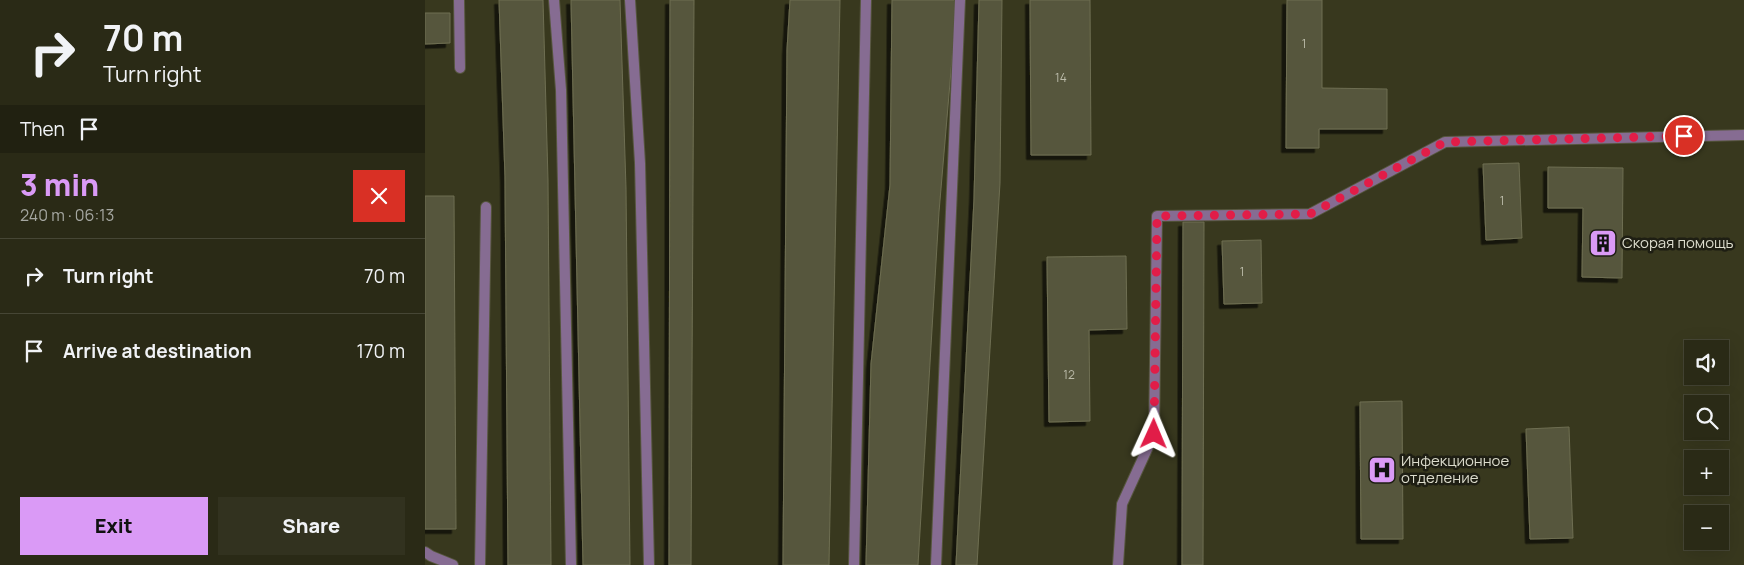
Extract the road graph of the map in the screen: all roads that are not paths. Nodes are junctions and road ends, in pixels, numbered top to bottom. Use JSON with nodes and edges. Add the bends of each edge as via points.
{"nodes":[{"id":1,"x":459,"y":0,"type":"edge"},
{"id":2,"x":554,"y":0,"type":"edge"},
{"id":3,"x":630,"y":0,"type":"edge"},
{"id":4,"x":866,"y":0,"type":"edge"},
{"id":5,"x":960,"y":0,"type":"edge"},
{"id":6,"x":460,"y":68,"type":"dead end"},
{"id":7,"x":1744,"y":135,"type":"edge"},
{"id":8,"x":486,"y":207,"type":"dead end"},
{"id":9,"x":425,"y":552,"type":"edge"},
{"id":10,"x":453,"y":565,"type":"edge"},
{"id":11,"x":480,"y":565,"type":"edge"},
{"id":12,"x":571,"y":565,"type":"edge"},
{"id":13,"x":649,"y":565,"type":"edge"},
{"id":14,"x":854,"y":565,"type":"edge"},
{"id":15,"x":936,"y":565,"type":"edge"},
{"id":16,"x":1118,"y":565,"type":"edge"}],
"edges":[{"from":1,"to":6,"type":"lane"},
{"from":2,"to":12,"type":"lane","via":[[561,90]]},
{"from":3,"to":13,"type":"lane","via":[[640,164]]},
{"from":4,"to":14,"type":"lane"},
{"from":5,"to":15,"type":"lane"},
{"from":7,"to":16,"type":"lane","via":[[1445,142],[1310,214],[1157,216],[1154,434],[1122,504]]},
{"from":8,"to":11,"type":"lane"},
{"from":9,"to":10,"type":"lane"}]}
